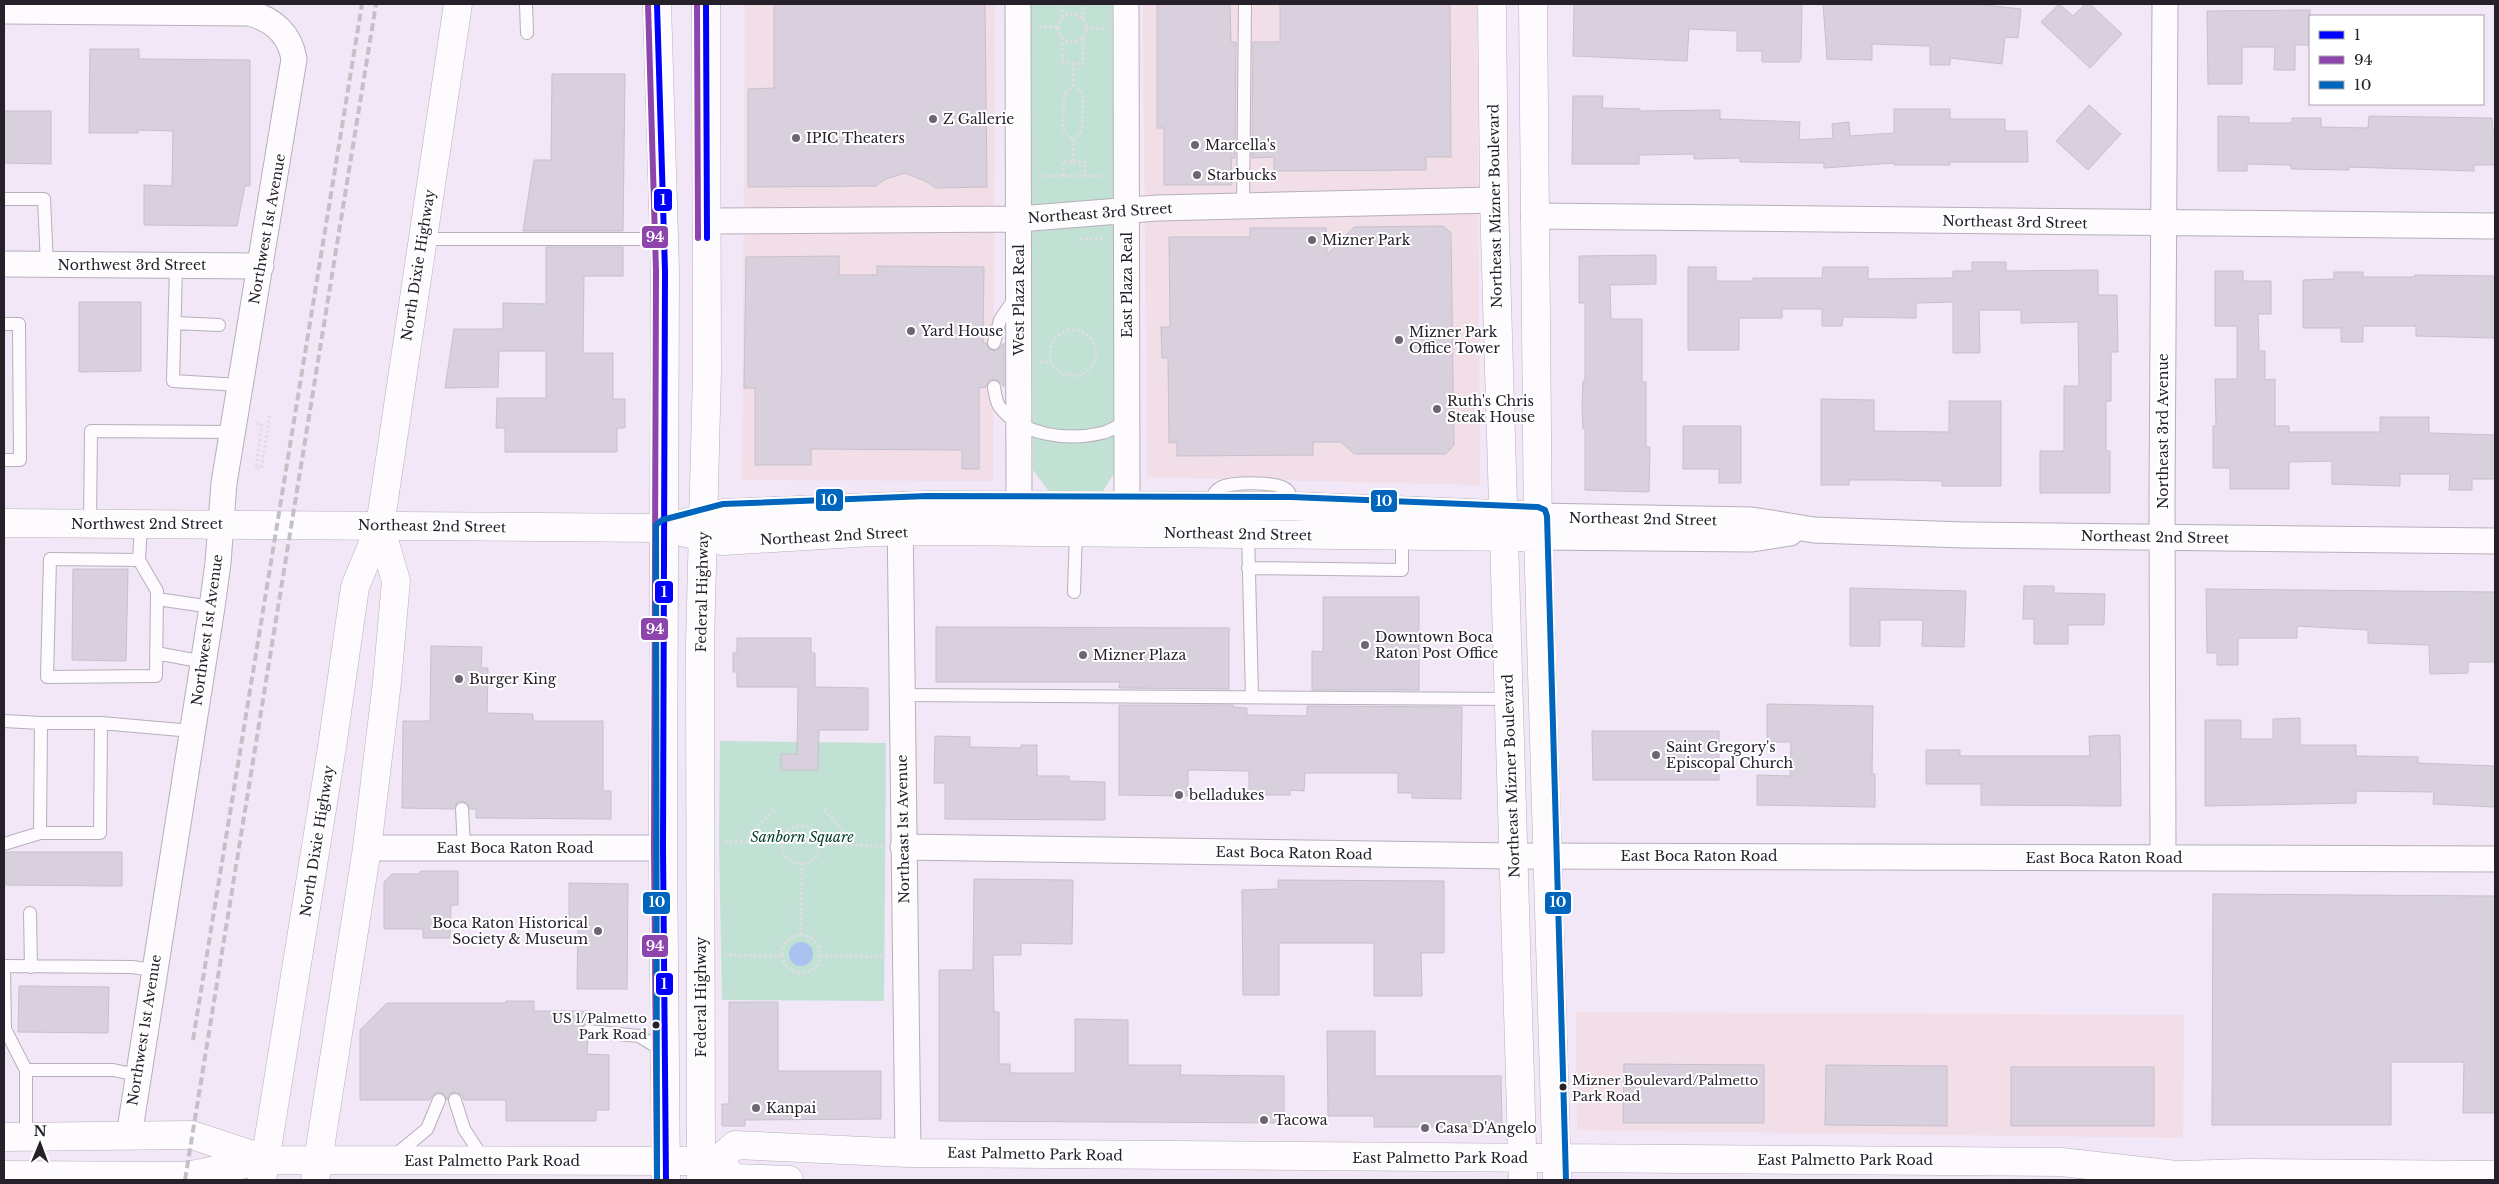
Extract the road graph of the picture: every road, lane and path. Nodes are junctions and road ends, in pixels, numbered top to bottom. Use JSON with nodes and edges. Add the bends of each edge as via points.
{"nodes":[{"id":1,"x":458,"y":4,"type":"edge"},
{"id":2,"x":526,"y":4,"type":"edge"},
{"id":3,"x":657,"y":4,"type":"edge"},
{"id":4,"x":706,"y":4,"type":"edge"},
{"id":5,"x":1018,"y":4,"type":"edge"},
{"id":6,"x":1062,"y":4,"type":"edge"},
{"id":7,"x":1083,"y":4,"type":"edge"},
{"id":8,"x":1126,"y":4,"type":"edge"},
{"id":9,"x":1245,"y":4,"type":"edge"},
{"id":10,"x":1492,"y":4,"type":"edge"},
{"id":11,"x":1533,"y":4,"type":"edge"},
{"id":12,"x":2165,"y":4,"type":"edge"},
{"id":13,"x":14,"y":8,"type":"edge"},
{"id":14,"x":1062,"y":19,"type":"junction"},
{"id":15,"x":1083,"y":19,"type":"junction"},
{"id":16,"x":527,"y":33,"type":"dead end"},
{"id":17,"x":1083,"y":36,"type":"junction"},
{"id":18,"x":1062,"y":37,"type":"junction"},
{"id":19,"x":1073,"y":64,"type":"junction"},
{"id":20,"x":1073,"y":85,"type":"junction"},
{"id":21,"x":1073,"y":140,"type":"junction"},
{"id":22,"x":1073,"y":162,"type":"junction"},
{"id":23,"x":1018,"y":176,"type":"junction"},
{"id":24,"x":1063,"y":176,"type":"junction"},
{"id":25,"x":1085,"y":176,"type":"junction"},
{"id":26,"x":1126,"y":176,"type":"junction"},
{"id":27,"x":4,"y":199,"type":"edge"},
{"id":28,"x":1494,"y":200,"type":"junction"},
{"id":29,"x":1243,"y":207,"type":"junction"},
{"id":30,"x":1127,"y":211,"type":"junction"},
{"id":31,"x":1534,"y":216,"type":"junction"},
{"id":32,"x":1019,"y":219,"type":"junction"},
{"id":33,"x":707,"y":221,"type":"junction"},
{"id":34,"x":2165,"y":224,"type":"junction"},
{"id":35,"x":2495,"y":226,"type":"edge"},
{"id":36,"x":422,"y":239,"type":"junction"},
{"id":37,"x":664,"y":240,"type":"junction"},
{"id":38,"x":4,"y":264,"type":"edge"},
{"id":39,"x":47,"y":265,"type":"junction"},
{"id":40,"x":176,"y":266,"type":"junction"},
{"id":41,"x":261,"y":266,"type":"junction"},
{"id":42,"x":1019,"y":292,"type":"junction"},
{"id":43,"x":175,"y":323,"type":"junction"},
{"id":44,"x":4,"y":324,"type":"edge"},
{"id":45,"x":219,"y":325,"type":"dead end"},
{"id":46,"x":994,"y":343,"type":"dead end"},
{"id":47,"x":1074,"y":376,"type":"joint"},
{"id":48,"x":240,"y":385,"type":"junction"},
{"id":49,"x":994,"y":387,"type":"dead end"},
{"id":50,"x":270,"y":414,"type":"dead end"},
{"id":51,"x":1127,"y":421,"type":"junction"},
{"id":52,"x":1019,"y":425,"type":"junction"},
{"id":53,"x":242,"y":427,"type":"junction"},
{"id":54,"x":4,"y":460,"type":"edge"},
{"id":55,"x":1019,"y":504,"type":"junction"},
{"id":56,"x":1076,"y":505,"type":"junction"},
{"id":57,"x":1127,"y":505,"type":"junction"},
{"id":58,"x":1211,"y":505,"type":"junction"},
{"id":59,"x":1248,"y":506,"type":"junction"},
{"id":60,"x":1291,"y":506,"type":"junction"},
{"id":61,"x":900,"y":518,"type":"junction"},
{"id":62,"x":4,"y":524,"type":"edge"},
{"id":63,"x":90,"y":524,"type":"junction"},
{"id":64,"x":141,"y":524,"type":"junction"},
{"id":65,"x":221,"y":525,"type":"junction"},
{"id":66,"x":291,"y":525,"type":"joint"},
{"id":67,"x":1504,"y":525,"type":"junction"},
{"id":68,"x":380,"y":526,"type":"junction"},
{"id":69,"x":703,"y":527,"type":"junction"},
{"id":70,"x":1538,"y":527,"type":"junction"},
{"id":71,"x":664,"y":528,"type":"junction"},
{"id":72,"x":1037,"y":531,"type":"junction"},
{"id":73,"x":1076,"y":532,"type":"junction"},
{"id":74,"x":1112,"y":532,"type":"junction"},
{"id":75,"x":1210,"y":533,"type":"junction"},
{"id":76,"x":1248,"y":534,"type":"junction"},
{"id":77,"x":1292,"y":534,"type":"junction"},
{"id":78,"x":1402,"y":536,"type":"junction"},
{"id":79,"x":2162,"y":536,"type":"junction"},
{"id":80,"x":2495,"y":541,"type":"edge"},
{"id":81,"x":139,"y":560,"type":"junction"},
{"id":82,"x":1248,"y":568,"type":"junction"},
{"id":83,"x":1074,"y":592,"type":"dead end"},
{"id":84,"x":157,"y":599,"type":"junction"},
{"id":85,"x":212,"y":607,"type":"junction"},
{"id":86,"x":156,"y":653,"type":"junction"},
{"id":87,"x":204,"y":662,"type":"junction"},
{"id":88,"x":901,"y":695,"type":"junction"},
{"id":89,"x":1252,"y":697,"type":"junction"},
{"id":90,"x":1509,"y":699,"type":"junction"},
{"id":91,"x":4,"y":721,"type":"edge"},
{"id":92,"x":41,"y":723,"type":"junction"},
{"id":93,"x":102,"y":723,"type":"junction"},
{"id":94,"x":192,"y":731,"type":"junction"},
{"id":95,"x":462,"y":809,"type":"dead end"},
{"id":96,"x":774,"y":810,"type":"dead end"},
{"id":97,"x":824,"y":810,"type":"dead end"},
{"id":98,"x":40,"y":833,"type":"junction"},
{"id":99,"x":719,"y":842,"type":"dead end"},
{"id":100,"x":749,"y":842,"type":"junction"},
{"id":101,"x":782,"y":842,"type":"junction"},
{"id":102,"x":4,"y":844,"type":"edge"},
{"id":103,"x":820,"y":844,"type":"junction"},
{"id":104,"x":850,"y":845,"type":"junction"},
{"id":105,"x":903,"y":847,"type":"junction"},
{"id":106,"x":367,"y":848,"type":"junction"},
{"id":107,"x":464,"y":848,"type":"junction"},
{"id":108,"x":663,"y":848,"type":"junction"},
{"id":109,"x":1514,"y":856,"type":"junction"},
{"id":110,"x":1548,"y":856,"type":"junction"},
{"id":111,"x":2163,"y":858,"type":"junction"},
{"id":112,"x":2495,"y":860,"type":"edge"},
{"id":113,"x":802,"y":864,"type":"junction"},
{"id":114,"x":30,"y":913,"type":"dead end"},
{"id":115,"x":802,"y":936,"type":"junction"},
{"id":116,"x":718,"y":955,"type":"dead end"},
{"id":117,"x":782,"y":956,"type":"junction"},
{"id":118,"x":820,"y":956,"type":"junction"},
{"id":119,"x":905,"y":957,"type":"junction"},
{"id":120,"x":4,"y":967,"type":"edge"},
{"id":121,"x":30,"y":967,"type":"junction"},
{"id":122,"x":153,"y":970,"type":"junction"},
{"id":123,"x":588,"y":1031,"type":"dead end"},
{"id":124,"x":665,"y":1052,"type":"junction"},
{"id":125,"x":26,"y":1070,"type":"junction"},
{"id":126,"x":137,"y":1075,"type":"junction"},
{"id":127,"x":439,"y":1100,"type":"dead end"},
{"id":128,"x":455,"y":1100,"type":"dead end"},
{"id":129,"x":128,"y":1136,"type":"junction"},
{"id":130,"x":15,"y":1137,"type":"edge"},
{"id":131,"x":908,"y":1153,"type":"junction"},
{"id":132,"x":389,"y":1160,"type":"junction"},
{"id":133,"x":485,"y":1161,"type":"junction"},
{"id":134,"x":707,"y":1168,"type":"edge"},
{"id":135,"x":1557,"y":1169,"type":"edge"},
{"id":136,"x":264,"y":1170,"type":"edge"},
{"id":137,"x":317,"y":1170,"type":"edge"},
{"id":138,"x":1523,"y":1170,"type":"edge"},
{"id":139,"x":666,"y":1171,"type":"edge"},
{"id":140,"x":4,"y":1175,"type":"edge"},
{"id":141,"x":2495,"y":1175,"type":"edge"},
{"id":142,"x":2168,"y":1177,"type":"edge"},
{"id":143,"x":2248,"y":1177,"type":"edge"},
{"id":144,"x":2339,"y":1177,"type":"edge"},
{"id":145,"x":121,"y":1178,"type":"edge"},
{"id":146,"x":2401,"y":1178,"type":"edge"},
{"id":147,"x":789,"y":1180,"type":"edge"},
{"id":148,"x":2116,"y":1180,"type":"edge"}],
"edges":[{"from":1,"to":36,"type":"main road","name":"North Dixie Highway"},
{"from":2,"to":16,"type":"lane"},
{"from":3,"to":37,"type":"main road"},
{"from":4,"to":33,"type":"main road","name":"Federal Highway"},
{"from":5,"to":23,"type":"street","name":"West Plaza Real"},
{"from":6,"to":14,"type":"path"},
{"from":7,"to":15,"type":"path"},
{"from":8,"to":26,"type":"street","name":"East Plaza Real"},
{"from":9,"to":29,"type":"lane"},
{"from":10,"to":28,"type":"main road","name":"Northeast Mizner Boulevard"},
{"from":11,"to":31,"type":"main road"},
{"from":12,"to":34,"type":"street","name":"Northeast 3rd Avenue"},
{"from":13,"to":41,"type":"street","name":"Northwest 1st Avenue","via":[[222,11],[257,14],[276,25],[293,51],[294,66]]},
{"from":14,"to":15,"type":"path","via":[[1075,14]]},
{"from":14,"to":18,"type":"path","via":[[1058,30]]},
{"from":15,"to":17,"type":"path","via":[[1086,28]]},
{"from":17,"to":18,"type":"path","via":[[1072,42]]},
{"from":17,"to":19,"type":"path","via":[[1083,64]]},
{"from":18,"to":19,"type":"path","via":[[1062,64]]},
{"from":19,"to":20,"type":"path"},
{"from":20,"to":21,"type":"path","via":[[1064,94],[1063,130]]},
{"from":20,"to":21,"type":"path","via":[[1083,94],[1082,130]]},
{"from":21,"to":22,"type":"path"},
{"from":22,"to":24,"type":"path","via":[[1063,162]]},
{"from":22,"to":25,"type":"path","via":[[1084,162]]},
{"from":23,"to":24,"type":"path"},
{"from":23,"to":32,"type":"street","name":"West Plaza Real"},
{"from":24,"to":25,"type":"path"},
{"from":25,"to":26,"type":"path"},
{"from":26,"to":30,"type":"street","name":"East Plaza Real"},
{"from":27,"to":39,"type":"lane","via":[[44,199]]},
{"from":28,"to":29,"type":"street","name":"Northeast 3rd Street"},
{"from":28,"to":67,"type":"main road","name":"Northeast Mizner Boulevard"},
{"from":29,"to":30,"type":"street","name":"Northeast 3rd Street"},
{"from":30,"to":32,"type":"street","name":"Northeast 3rd Street"},
{"from":30,"to":51,"type":"street","name":"East Plaza Real"},
{"from":31,"to":34,"type":"street","name":"Northeast 3rd Street"},
{"from":31,"to":70,"type":"main road"},
{"from":32,"to":33,"type":"street","name":"Northeast 3rd Street"},
{"from":32,"to":42,"type":"street","name":"West Plaza Real"},
{"from":33,"to":69,"type":"main road","name":"Federal Highway"},
{"from":34,"to":35,"type":"street","name":"Northeast 3rd Street"},
{"from":34,"to":79,"type":"street","name":"Northeast 3rd Avenue"},
{"from":36,"to":37,"type":"lane"},
{"from":36,"to":68,"type":"main road","name":"North Dixie Highway"},
{"from":37,"to":71,"type":"main road"},
{"from":38,"to":39,"type":"street","name":"Northwest 3rd Street"},
{"from":39,"to":40,"type":"street","name":"Northwest 3rd Street"},
{"from":40,"to":41,"type":"street","name":"Northwest 3rd Street"},
{"from":40,"to":43,"type":"lane"},
{"from":41,"to":48,"type":"street","name":"Northwest 1st Avenue"},
{"from":42,"to":46,"type":"lane","via":[[1000,320]]},
{"from":42,"to":52,"type":"street","name":"West Plaza Real"},
{"from":43,"to":45,"type":"lane"},
{"from":43,"to":48,"type":"lane","via":[[173,381]]},
{"from":44,"to":54,"type":"lane","via":[[19,324],[20,460]]},
{"from":47,"to":47,"type":"path","via":[[1059,371],[1051,358],[1053,342],[1058,336],[1078,330],[1090,338],[1096,358],[1089,370]]},
{"from":48,"to":53,"type":"street","name":"Northwest 1st Avenue"},
{"from":49,"to":52,"type":"lane","via":[[998,404]]},
{"from":50,"to":53,"type":"path","via":[[261,468],[256,468],[262,424]]},
{"from":51,"to":52,"type":"lane","via":[[1104,433],[1073,438]]},
{"from":51,"to":57,"type":"street","name":"East Plaza Real"},
{"from":52,"to":55,"type":"street","name":"West Plaza Real"},
{"from":53,"to":63,"type":"lane","via":[[91,431]]},
{"from":53,"to":65,"type":"street","name":"Northwest 1st Avenue","via":[[224,483]]},
{"from":55,"to":56,"type":"main road","name":"Northeast 2nd Street"},
{"from":55,"to":61,"type":"main road","name":"Northeast 2nd Street"},
{"from":55,"to":72,"type":"street"},
{"from":56,"to":57,"type":"main road","name":"Northeast 2nd Street"},
{"from":56,"to":73,"type":"lane"},
{"from":57,"to":58,"type":"main road","name":"Northeast 2nd Street"},
{"from":57,"to":74,"type":"street","name":"East Plaza Real"},
{"from":58,"to":59,"type":"main road","name":"Northeast 2nd Street"},
{"from":58,"to":60,"type":"lane","via":[[1218,488],[1250,484],[1286,488],[1291,495]]},
{"from":58,"to":75,"type":"lane"},
{"from":59,"to":60,"type":"main road","name":"Northeast 2nd Street"},
{"from":59,"to":76,"type":"lane"},
{"from":60,"to":67,"type":"main road","name":"Northeast 2nd Street"},
{"from":60,"to":77,"type":"lane"},
{"from":61,"to":69,"type":"main road","name":"Northeast 2nd Street","via":[[732,540]]},
{"from":61,"to":72,"type":"main road","name":"Northeast 2nd Street"},
{"from":61,"to":88,"type":"street","name":"Northeast 1st Avenue"},
{"from":62,"to":63,"type":"main road","name":"Northwest 2nd Street"},
{"from":63,"to":64,"type":"main road","name":"Northwest 2nd Street"},
{"from":64,"to":65,"type":"main road","name":"Northwest 2nd Street"},
{"from":64,"to":81,"type":"lane"},
{"from":65,"to":66,"type":"main road","name":"Northwest 2nd Street"},
{"from":65,"to":85,"type":"street","name":"Northwest 1st Avenue"},
{"from":66,"to":68,"type":"main road","name":"Northeast 2nd Street"},
{"from":67,"to":70,"type":"main road","name":"Northeast 2nd Street"},
{"from":67,"to":78,"type":"main road","name":"Northeast 2nd Street"},
{"from":67,"to":90,"type":"main road","name":"Northeast Mizner Boulevard"},
{"from":68,"to":71,"type":"main road","name":"Northeast 2nd Street"},
{"from":68,"to":106,"type":"main road","name":"North Dixie Highway","via":[[396,581]]},
{"from":68,"to":136,"type":"main road","name":"North Dixie Highway","via":[[355,587]]},
{"from":69,"to":71,"type":"main road","name":"Northeast 2nd Street"},
{"from":69,"to":134,"type":"main road","name":"Federal Highway","via":[[700,643]]},
{"from":70,"to":79,"type":"street","name":"Northeast 2nd Street","via":[[1698,529],[1752,539],[1814,530]]},
{"from":70,"to":110,"type":"main road"},
{"from":71,"to":108,"type":"main road"},
{"from":72,"to":73,"type":"main road","name":"Northeast 2nd Street"},
{"from":73,"to":74,"type":"main road","name":"Northeast 2nd Street"},
{"from":73,"to":83,"type":"lane"},
{"from":74,"to":75,"type":"main road","name":"Northeast 2nd Street"},
{"from":75,"to":76,"type":"main road","name":"Northeast 2nd Street"},
{"from":76,"to":77,"type":"main road","name":"Northeast 2nd Street"},
{"from":76,"to":82,"type":"lane"},
{"from":77,"to":78,"type":"main road","name":"Northeast 2nd Street"},
{"from":78,"to":82,"type":"lane","via":[[1402,570]]},
{"from":79,"to":80,"type":"street","name":"Northeast 2nd Street"},
{"from":79,"to":111,"type":"street","name":"Northeast 3rd Avenue"},
{"from":81,"to":84,"type":"lane","via":[[157,591]]},
{"from":81,"to":86,"type":"lane","via":[[50,559],[47,677],[156,676]]},
{"from":82,"to":89,"type":"lane"},
{"from":84,"to":85,"type":"lane"},
{"from":84,"to":86,"type":"lane"},
{"from":85,"to":87,"type":"street","name":"Northwest 1st Avenue"},
{"from":86,"to":87,"type":"lane"},
{"from":87,"to":94,"type":"street","name":"Northwest 1st Avenue"},
{"from":88,"to":89,"type":"lane"},
{"from":88,"to":105,"type":"street","name":"Northeast 1st Avenue"},
{"from":89,"to":90,"type":"lane"},
{"from":90,"to":109,"type":"main road","name":"Northeast Mizner Boulevard"},
{"from":91,"to":92,"type":"lane"},
{"from":92,"to":93,"type":"lane"},
{"from":92,"to":98,"type":"lane"},
{"from":93,"to":94,"type":"lane"},
{"from":93,"to":98,"type":"lane","via":[[100,833]]},
{"from":94,"to":122,"type":"street","name":"Northwest 1st Avenue"},
{"from":95,"to":107,"type":"lane"},
{"from":96,"to":100,"type":"path","via":[[750,834]]},
{"from":97,"to":104,"type":"path","via":[[849,837]]},
{"from":98,"to":102,"type":"lane"},
{"from":99,"to":100,"type":"path"},
{"from":100,"to":101,"type":"path"},
{"from":101,"to":103,"type":"path","via":[[790,829],[803,826],[814,831]]},
{"from":101,"to":113,"type":"path","via":[[787,858]]},
{"from":103,"to":104,"type":"path"},
{"from":103,"to":113,"type":"path","via":[[815,858]]},
{"from":104,"to":105,"type":"path"},
{"from":105,"to":109,"type":"street","name":"East Boca Raton Road"},
{"from":105,"to":119,"type":"street","name":"Northeast 1st Avenue"},
{"from":106,"to":107,"type":"street","name":"East Boca Raton Road"},
{"from":106,"to":137,"type":"main road","name":"North Dixie Highway"},
{"from":107,"to":108,"type":"street","name":"East Boca Raton Road"},
{"from":108,"to":124,"type":"main road"},
{"from":109,"to":110,"type":"street","name":"East Boca Raton Road"},
{"from":109,"to":138,"type":"main road","name":"Northeast Mizner Boulevard"},
{"from":110,"to":111,"type":"street","name":"East Boca Raton Road"},
{"from":110,"to":135,"type":"main road"},
{"from":111,"to":112,"type":"street","name":"East Boca Raton Road"},
{"from":113,"to":115,"type":"path"},
{"from":114,"to":121,"type":"lane"},
{"from":115,"to":117,"type":"path","via":[[791,938],[786,943]]},
{"from":115,"to":118,"type":"path","via":[[814,940]]},
{"from":116,"to":117,"type":"path"},
{"from":117,"to":118,"type":"path","via":[[788,967],[805,973],[816,967]]},
{"from":118,"to":119,"type":"path"},
{"from":119,"to":131,"type":"street","name":"Northeast 1st Avenue"},
{"from":120,"to":121,"type":"lane"},
{"from":120,"to":125,"type":"lane","via":[[5,1030]]},
{"from":121,"to":122,"type":"lane"},
{"from":122,"to":126,"type":"street","name":"Northwest 1st Avenue"},
{"from":123,"to":124,"type":"lane","via":[[639,1036]]},
{"from":124,"to":139,"type":"main road"},
{"from":125,"to":126,"type":"lane","via":[[113,1070]]},
{"from":125,"to":130,"type":"lane"},
{"from":126,"to":129,"type":"street","name":"Northwest 1st Avenue"},
{"from":127,"to":132,"type":"lane","via":[[427,1129]]},
{"from":128,"to":133,"type":"lane","via":[[464,1129]]},
{"from":129,"to":130,"type":"main road"},
{"from":129,"to":136,"type":"main road","via":[[192,1136]]},
{"from":131,"to":134,"type":"main road","name":"East Palmetto Park Road","via":[[735,1145]]},
{"from":131,"to":138,"type":"main road","name":"East Palmetto Park Road"},
{"from":132,"to":133,"type":"main road","name":"East Palmetto Park Road"},
{"from":132,"to":137,"type":"main road","name":"East Palmetto Park Road"},
{"from":133,"to":139,"type":"main road","name":"East Palmetto Park Road"},
{"from":134,"to":139,"type":"main road","name":"East Palmetto Park Road"},
{"from":134,"to":147,"type":"main road","via":[[734,1178]]},
{"from":135,"to":138,"type":"main road","name":"East Palmetto Park Road"},
{"from":135,"to":142,"type":"main road","name":"East Palmetto Park Road","via":[[2061,1162]]},
{"from":136,"to":137,"type":"main road","name":"East Palmetto Park Road"},
{"from":136,"to":145,"type":"main road"},
{"from":140,"to":145,"type":"main road"},
{"from":141,"to":146,"type":"main road","name":"East Palmetto Park Road"},
{"from":142,"to":143,"type":"main road","name":"East Palmetto Park Road"},
{"from":142,"to":148,"type":"main road","name":"East Palmetto Park Road"},
{"from":143,"to":144,"type":"main road","name":"East Palmetto Park Road"},
{"from":144,"to":146,"type":"main road","name":"East Palmetto Park Road"}]}
